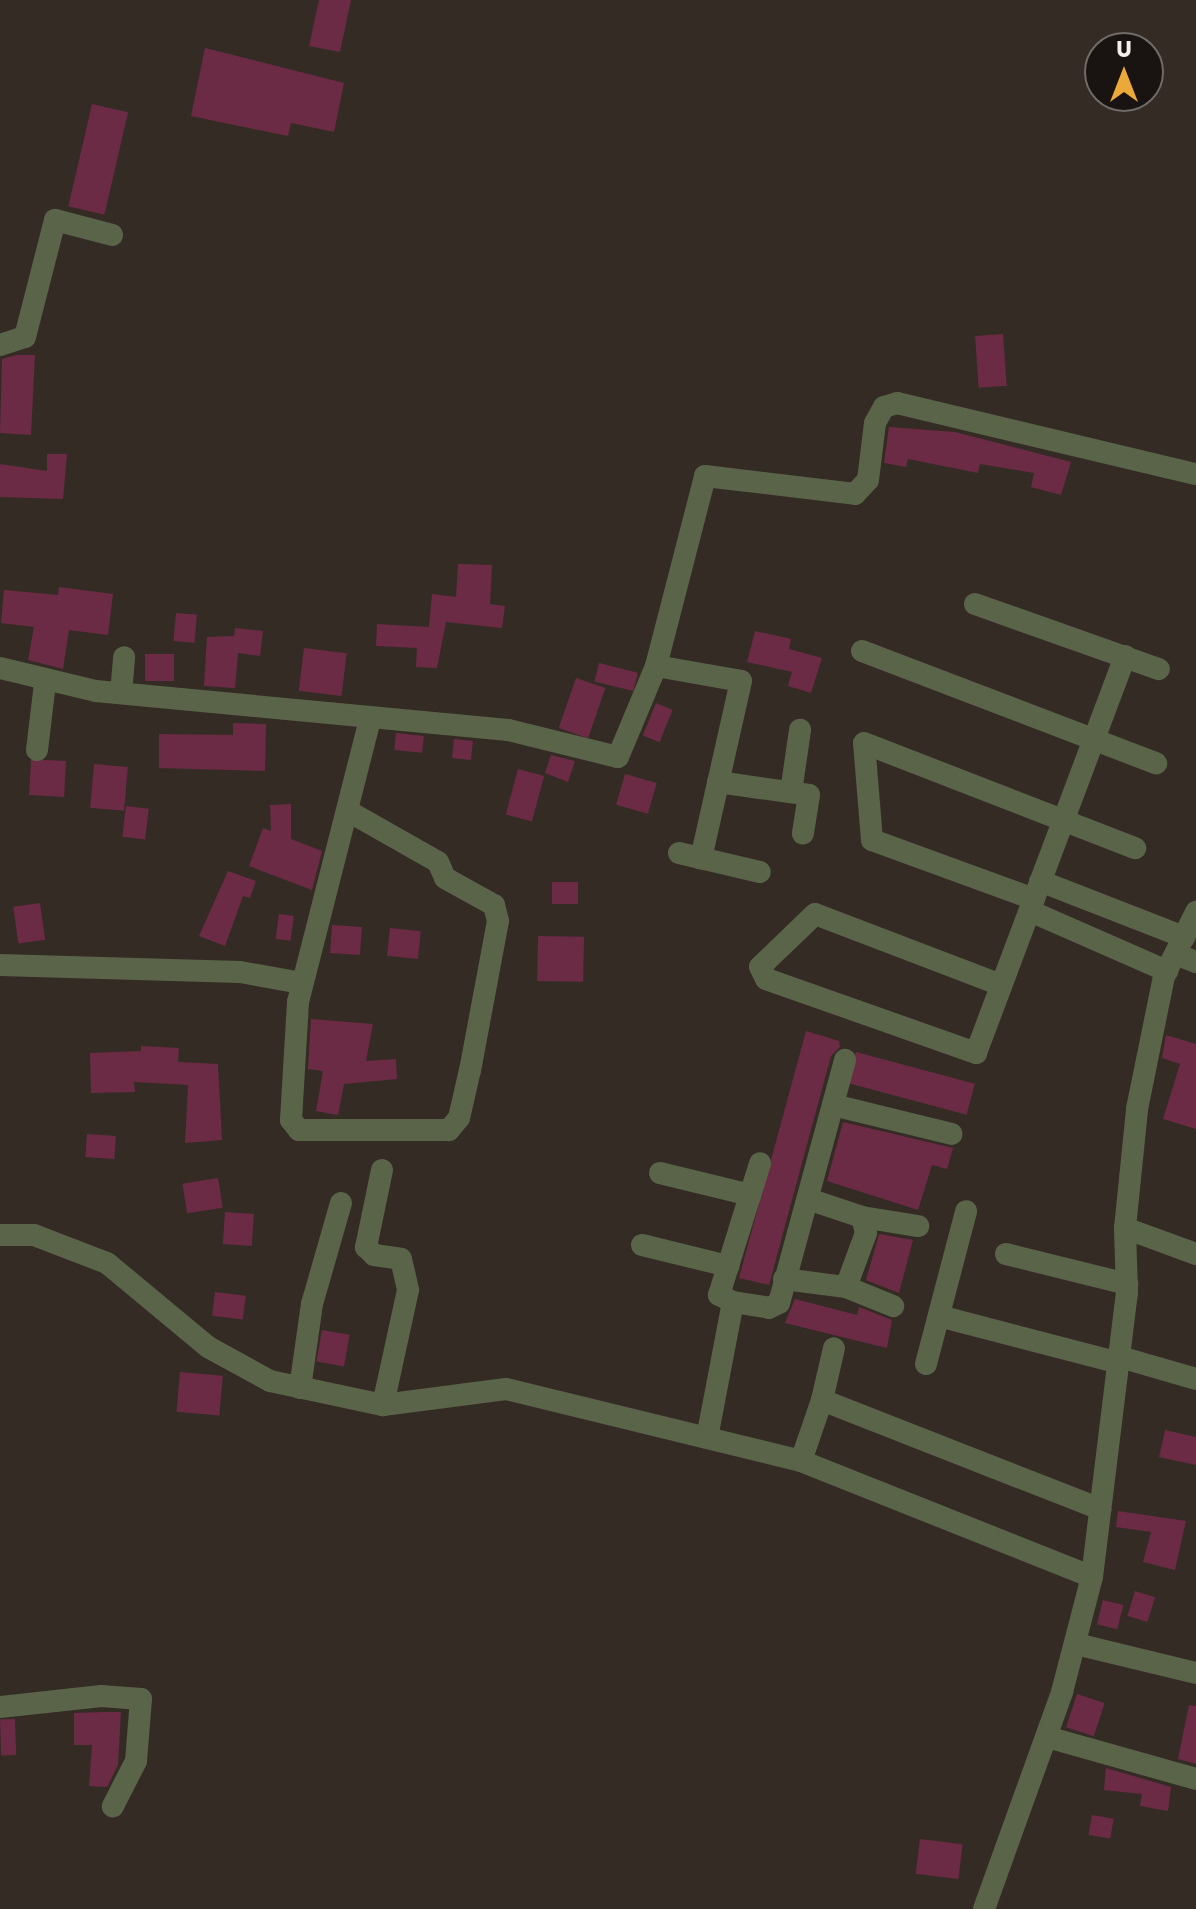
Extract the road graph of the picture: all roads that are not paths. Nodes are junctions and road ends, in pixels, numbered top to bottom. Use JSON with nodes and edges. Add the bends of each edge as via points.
{"nodes":[{"id":1,"x":112,"y":235,"type":"dead end"},
{"id":2,"x":0,"y":345,"type":"edge"},
{"id":3,"x":1196,"y":474,"type":"edge"},
{"id":4,"x":975,"y":604,"type":"dead end"},
{"id":5,"x":862,"y":651,"type":"dead end"},
{"id":6,"x":1125,"y":656,"type":"junction"},
{"id":7,"x":124,"y":657,"type":"dead end"},
{"id":8,"x":656,"y":666,"type":"junction"},
{"id":9,"x":0,"y":668,"type":"edge"},
{"id":10,"x":1159,"y":669,"type":"dead end"},
{"id":11,"x":45,"y":683,"type":"junction"},
{"id":12,"x":121,"y":693,"type":"junction"},
{"id":13,"x":370,"y":720,"type":"junction"},
{"id":14,"x":800,"y":730,"type":"dead end"},
{"id":15,"x":1094,"y":738,"type":"junction"},
{"id":16,"x":37,"y":750,"type":"dead end"},
{"id":17,"x":1156,"y":763,"type":"dead end"},
{"id":18,"x":718,"y":782,"type":"junction"},
{"id":19,"x":791,"y":792,"type":"junction"},
{"id":20,"x":348,"y":811,"type":"junction"},
{"id":21,"x":1063,"y":820,"type":"junction"},
{"id":22,"x":803,"y":834,"type":"dead end"},
{"id":23,"x":1135,"y":848,"type":"dead end"},
{"id":24,"x":760,"y":872,"type":"dead end"},
{"id":25,"x":1035,"y":897,"type":"junction"},
{"id":26,"x":1196,"y":912,"type":"edge"},
{"id":27,"x":1181,"y":956,"type":"edge"},
{"id":28,"x":0,"y":965,"type":"edge"},
{"id":29,"x":302,"y":983,"type":"junction"},
{"id":30,"x":1001,"y":985,"type":"junction"},
{"id":31,"x":845,"y":1060,"type":"dead end"},
{"id":32,"x":833,"y":1105,"type":"junction"},
{"id":33,"x":952,"y":1134,"type":"dead end"},
{"id":34,"x":760,"y":1163,"type":"dead end"},
{"id":35,"x":382,"y":1170,"type":"dead end"},
{"id":36,"x":660,"y":1173,"type":"dead end"},
{"id":37,"x":750,"y":1195,"type":"junction"},
{"id":38,"x":808,"y":1199,"type":"junction"},
{"id":39,"x":341,"y":1203,"type":"dead end"},
{"id":40,"x":966,"y":1211,"type":"dead end"},
{"id":41,"x":862,"y":1217,"type":"junction"},
{"id":42,"x":918,"y":1226,"type":"dead end"},
{"id":43,"x":1125,"y":1228,"type":"junction"},
{"id":44,"x":0,"y":1235,"type":"edge"},
{"id":45,"x":642,"y":1245,"type":"dead end"},
{"id":46,"x":1196,"y":1253,"type":"edge"},
{"id":47,"x":1006,"y":1254,"type":"dead end"},
{"id":48,"x":728,"y":1266,"type":"junction"},
{"id":49,"x":784,"y":1279,"type":"junction"},
{"id":50,"x":1127,"y":1284,"type":"junction"},
{"id":51,"x":846,"y":1287,"type":"junction"},
{"id":52,"x":733,"y":1302,"type":"junction"},
{"id":53,"x":893,"y":1306,"type":"dead end"},
{"id":54,"x":939,"y":1316,"type":"junction"},
{"id":55,"x":834,"y":1348,"type":"dead end"},
{"id":56,"x":1120,"y":1360,"type":"junction"},
{"id":57,"x":926,"y":1364,"type":"dead end"},
{"id":58,"x":1196,"y":1379,"type":"edge"},
{"id":59,"x":300,"y":1388,"type":"junction"},
{"id":60,"x":822,"y":1400,"type":"junction"},
{"id":61,"x":383,"y":1405,"type":"junction"},
{"id":62,"x":707,"y":1438,"type":"junction"},
{"id":63,"x":801,"y":1461,"type":"junction"},
{"id":64,"x":1100,"y":1509,"type":"junction"},
{"id":65,"x":1092,"y":1577,"type":"junction"},
{"id":66,"x":1076,"y":1644,"type":"junction"},
{"id":67,"x":1196,"y":1673,"type":"edge"},
{"id":68,"x":0,"y":1707,"type":"edge"},
{"id":69,"x":1047,"y":1737,"type":"junction"},
{"id":70,"x":1196,"y":1779,"type":"edge"},
{"id":71,"x":113,"y":1806,"type":"dead end"},
{"id":72,"x":984,"y":1909,"type":"edge"}],
"edges":[{"from":1,"to":2,"type":"street","via":[[55,220],[25,337]]},
{"from":3,"to":8,"type":"street","via":[[930,409],[884,407],[875,423],[868,480],[855,494],[705,476]]},
{"from":4,"to":6,"type":"street"},
{"from":5,"to":15,"type":"street"},
{"from":6,"to":10,"type":"street"},
{"from":6,"to":15,"type":"street"},
{"from":7,"to":12,"type":"street"},
{"from":8,"to":13,"type":"street","via":[[618,757],[508,730]]},
{"from":8,"to":18,"type":"street","via":[[741,681]]},
{"from":9,"to":11,"type":"street"},
{"from":11,"to":12,"type":"street"},
{"from":11,"to":16,"type":"street"},
{"from":12,"to":13,"type":"street"},
{"from":13,"to":20,"type":"street"},
{"from":14,"to":19,"type":"street"},
{"from":15,"to":17,"type":"street"},
{"from":15,"to":21,"type":"street"},
{"from":18,"to":19,"type":"street"},
{"from":18,"to":24,"type":"street","via":[[690,856]]},
{"from":19,"to":22,"type":"street","via":[[809,795]]},
{"from":20,"to":29,"type":"street"},
{"from":20,"to":29,"type":"street","via":[[438,862],[445,878],[494,905],[498,921],[470,1070],[459,1118],[449,1130],[293,1128]]},
{"from":21,"to":23,"type":"street"},
{"from":21,"to":25,"type":"street"},
{"from":21,"to":25,"type":"street","via":[[871,741],[861,748],[872,840]]},
{"from":25,"to":27,"type":"street"},
{"from":25,"to":27,"type":"street"},
{"from":25,"to":30,"type":"street"},
{"from":26,"to":27,"type":"street"},
{"from":27,"to":43,"type":"street","via":[[1137,1109]]},
{"from":28,"to":29,"type":"street","via":[[240,972]]},
{"from":30,"to":30,"type":"street","via":[[982,1046],[966,1054],[766,979],[760,967],[815,914]]},
{"from":31,"to":32,"type":"street"},
{"from":32,"to":33,"type":"street"},
{"from":32,"to":38,"type":"street"},
{"from":34,"to":37,"type":"street"},
{"from":35,"to":61,"type":"street","via":[[366,1247],[374,1255],[401,1259],[408,1290]]},
{"from":36,"to":37,"type":"street"},
{"from":37,"to":48,"type":"street"},
{"from":38,"to":41,"type":"street"},
{"from":38,"to":49,"type":"street"},
{"from":39,"to":59,"type":"street","via":[[312,1304]]},
{"from":40,"to":54,"type":"street"},
{"from":41,"to":42,"type":"street"},
{"from":41,"to":51,"type":"street","via":[[866,1233]]},
{"from":43,"to":46,"type":"street"},
{"from":43,"to":50,"type":"street"},
{"from":44,"to":59,"type":"street","via":[[34,1235],[107,1263],[208,1347],[270,1381]]},
{"from":45,"to":48,"type":"street"},
{"from":47,"to":50,"type":"street"},
{"from":48,"to":52,"type":"street","via":[[719,1295]]},
{"from":49,"to":51,"type":"street"},
{"from":49,"to":52,"type":"street","via":[[775,1308]]},
{"from":50,"to":56,"type":"street"},
{"from":51,"to":53,"type":"street"},
{"from":52,"to":62,"type":"street"},
{"from":54,"to":56,"type":"street"},
{"from":54,"to":57,"type":"street"},
{"from":55,"to":60,"type":"street"},
{"from":56,"to":58,"type":"street"},
{"from":56,"to":64,"type":"street"},
{"from":59,"to":61,"type":"street"},
{"from":60,"to":63,"type":"street"},
{"from":60,"to":64,"type":"street"},
{"from":61,"to":62,"type":"street","via":[[506,1389]]},
{"from":62,"to":63,"type":"street"},
{"from":63,"to":65,"type":"street"},
{"from":64,"to":65,"type":"street"},
{"from":65,"to":66,"type":"street"},
{"from":66,"to":67,"type":"street"},
{"from":66,"to":69,"type":"street"},
{"from":68,"to":71,"type":"street","via":[[101,1696],[141,1699],[136,1761]]},
{"from":69,"to":70,"type":"street"},
{"from":69,"to":72,"type":"street"}]}
